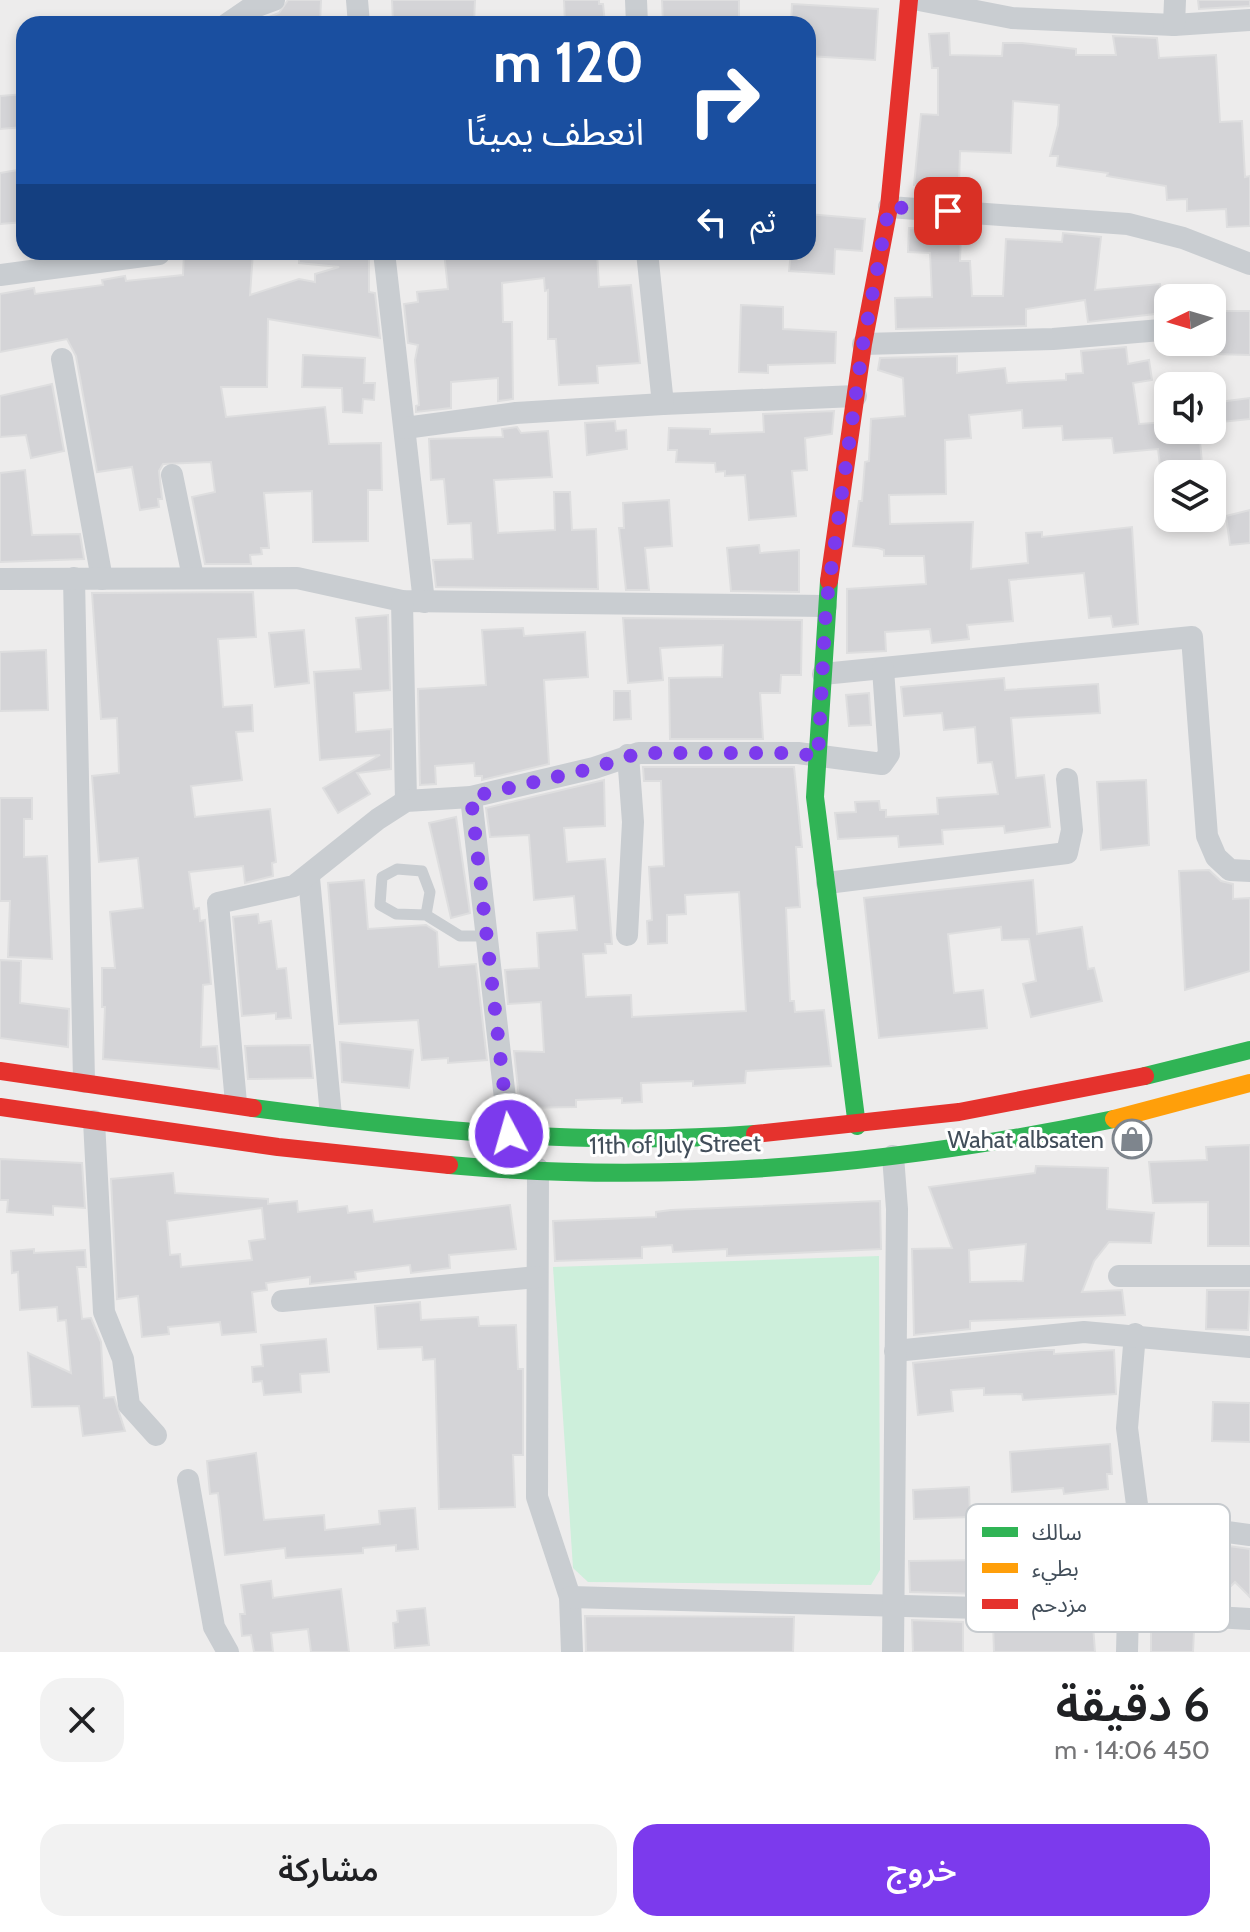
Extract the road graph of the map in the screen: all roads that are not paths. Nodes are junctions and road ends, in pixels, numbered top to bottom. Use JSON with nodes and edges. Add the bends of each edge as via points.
{"nodes":[{"id":1,"x":274,"y":0,"type":"edge"},
{"id":2,"x":909,"y":0,"type":"edge"},
{"id":3,"x":919,"y":0,"type":"edge"},
{"id":4,"x":1175,"y":0,"type":"edge"},
{"id":5,"x":1012,"y":9,"type":"edge"},
{"id":6,"x":239,"y":16,"type":"edge"},
{"id":7,"x":1250,"y":20,"type":"edge"},
{"id":8,"x":1174,"y":25,"type":"junction"},
{"id":9,"x":889,"y":207,"type":"junction"},
{"id":10,"x":114,"y":260,"type":"edge"},
{"id":11,"x":385,"y":260,"type":"edge"},
{"id":12,"x":648,"y":260,"type":"edge"},
{"id":13,"x":1250,"y":264,"type":"edge"},
{"id":14,"x":0,"y":275,"type":"edge"},
{"id":15,"x":1154,"y":331,"type":"edge"},
{"id":16,"x":863,"y":344,"type":"junction"},
{"id":17,"x":62,"y":359,"type":"dead end"},
{"id":18,"x":856,"y":396,"type":"junction"},
{"id":19,"x":663,"y":404,"type":"junction"},
{"id":20,"x":405,"y":428,"type":"junction"},
{"id":21,"x":172,"y":475,"type":"dead end"},
{"id":22,"x":193,"y":577,"type":"junction"},
{"id":23,"x":74,"y":578,"type":"junction"},
{"id":24,"x":0,"y":579,"type":"edge"},
{"id":25,"x":102,"y":579,"type":"junction"},
{"id":26,"x":402,"y":601,"type":"junction"},
{"id":27,"x":424,"y":602,"type":"junction"},
{"id":28,"x":826,"y":606,"type":"junction"},
{"id":29,"x":883,"y":669,"type":"junction"},
{"id":30,"x":823,"y":674,"type":"junction"},
{"id":31,"x":628,"y":755,"type":"junction"},
{"id":32,"x":818,"y":757,"type":"junction"},
{"id":33,"x":1067,"y":779,"type":"dead end"},
{"id":34,"x":471,"y":797,"type":"junction"},
{"id":35,"x":406,"y":801,"type":"junction"},
{"id":36,"x":1250,"y":871,"type":"edge"},
{"id":37,"x":309,"y":878,"type":"junction"},
{"id":38,"x":827,"y":883,"type":"junction"},
{"id":39,"x":426,"y":915,"type":"junction"},
{"id":40,"x":627,"y":935,"type":"dead end"},
{"id":41,"x":488,"y":936,"type":"junction"},
{"id":42,"x":1250,"y":1050,"type":"edge"},
{"id":43,"x":0,"y":1071,"type":"edge"},
{"id":44,"x":84,"y":1082,"type":"junction"},
{"id":45,"x":1250,"y":1083,"type":"edge"},
{"id":46,"x":1077,"y":1091,"type":"junction"},
{"id":47,"x":176,"y":1097,"type":"junction"},
{"id":48,"x":236,"y":1103,"type":"junction"},
{"id":49,"x":0,"y":1107,"type":"edge"},
{"id":50,"x":331,"y":1116,"type":"junction"},
{"id":51,"x":94,"y":1121,"type":"junction"},
{"id":52,"x":1084,"y":1125,"type":"junction"},
{"id":53,"x":857,"y":1126,"type":"junction"},
{"id":54,"x":174,"y":1132,"type":"junction"},
{"id":55,"x":509,"y":1134,"type":"junction"},
{"id":56,"x":893,"y":1156,"type":"junction"},
{"id":57,"x":538,"y":1169,"type":"junction"},
{"id":58,"x":1119,"y":1276,"type":"dead end"},
{"id":59,"x":1250,"y":1276,"type":"edge"},
{"id":60,"x":537,"y":1277,"type":"junction"},
{"id":61,"x":282,"y":1301,"type":"dead end"},
{"id":62,"x":1135,"y":1334,"type":"junction"},
{"id":63,"x":1250,"y":1347,"type":"edge"},
{"id":64,"x":895,"y":1351,"type":"junction"},
{"id":65,"x":156,"y":1435,"type":"dead end"},
{"id":66,"x":188,"y":1480,"type":"dead end"},
{"id":67,"x":1137,"y":1504,"type":"edge"},
{"id":68,"x":1230,"y":1532,"type":"edge"},
{"id":69,"x":1250,"y":1535,"type":"edge"},
{"id":70,"x":570,"y":1597,"type":"junction"},
{"id":71,"x":895,"y":1606,"type":"junction"},
{"id":72,"x":966,"y":1608,"type":"edge"},
{"id":73,"x":1230,"y":1618,"type":"edge"},
{"id":74,"x":1250,"y":1619,"type":"edge"},
{"id":75,"x":1128,"y":1632,"type":"edge"},
{"id":76,"x":228,"y":1652,"type":"edge"},
{"id":77,"x":572,"y":1652,"type":"edge"},
{"id":78,"x":893,"y":1652,"type":"edge"},
{"id":79,"x":1127,"y":1652,"type":"edge"}],
"edges":[{"from":1,"to":6,"type":"street"},
{"from":2,"to":9,"type":"main road"},
{"from":3,"to":5,"type":"street"},
{"from":4,"to":8,"type":"street"},
{"from":5,"to":8,"type":"street"},
{"from":7,"to":8,"type":"street"},
{"from":9,"to":13,"type":"street","via":[[1128,224]]},
{"from":9,"to":16,"type":"main road"},
{"from":10,"to":14,"type":"street"},
{"from":11,"to":20,"type":"street"},
{"from":12,"to":19,"type":"street"},
{"from":15,"to":16,"type":"street"},
{"from":16,"to":18,"type":"main road"},
{"from":17,"to":25,"type":"street"},
{"from":18,"to":19,"type":"street"},
{"from":18,"to":28,"type":"main road"},
{"from":19,"to":20,"type":"street","via":[[516,413]]},
{"from":20,"to":27,"type":"street"},
{"from":21,"to":22,"type":"street"},
{"from":22,"to":25,"type":"street"},
{"from":22,"to":26,"type":"street","via":[[297,578]]},
{"from":23,"to":24,"type":"street"},
{"from":23,"to":25,"type":"street"},
{"from":23,"to":44,"type":"street"},
{"from":26,"to":27,"type":"street"},
{"from":26,"to":35,"type":"street"},
{"from":27,"to":28,"type":"street"},
{"from":28,"to":30,"type":"main road"},
{"from":29,"to":30,"type":"street"},
{"from":29,"to":32,"type":"street","via":[[886,761],[877,765]]},
{"from":29,"to":36,"type":"street","via":[[1192,637],[1207,836],[1216,857],[1230,870]]},
{"from":30,"to":32,"type":"main road"},
{"from":31,"to":32,"type":"street"},
{"from":31,"to":34,"type":"street"},
{"from":31,"to":40,"type":"street","via":[[633,822]]},
{"from":32,"to":38,"type":"main road","via":[[815,797]]},
{"from":33,"to":38,"type":"street","via":[[1072,830],[1067,853]]},
{"from":34,"to":35,"type":"street"},
{"from":34,"to":41,"type":"street"},
{"from":35,"to":37,"type":"street"},
{"from":37,"to":48,"type":"street","via":[[276,893],[218,903]]},
{"from":37,"to":50,"type":"street"},
{"from":38,"to":53,"type":"main road"},
{"from":39,"to":39,"type":"lane","via":[[396,914],[380,905],[382,877],[397,869],[422,871],[430,892]]},
{"from":39,"to":41,"type":"lane","via":[[460,936]]},
{"from":41,"to":55,"type":"street"},
{"from":42,"to":46,"type":"main road","name":"11th of July Street"},
{"from":43,"to":44,"type":"main road","name":"11th of July Street"},
{"from":44,"to":47,"type":"main road","name":"11th of July Street"},
{"from":45,"to":52,"type":"main road","name":"11th of July Street"},
{"from":46,"to":52,"type":"main road"},
{"from":46,"to":53,"type":"main road","name":"11th of July Street"},
{"from":47,"to":48,"type":"main road","name":"11th of July Street"},
{"from":47,"to":54,"type":"main road"},
{"from":48,"to":50,"type":"main road","name":"11th of July Street"},
{"from":49,"to":51,"type":"main road","name":"11th of July Street"},
{"from":50,"to":55,"type":"main road","name":"11th of July Street"},
{"from":51,"to":54,"type":"main road","name":"11th of July Street"},
{"from":51,"to":65,"type":"street","via":[[104,1312],[123,1359],[129,1405]]},
{"from":52,"to":56,"type":"main road","name":"11th of July Street"},
{"from":53,"to":55,"type":"main road","name":"11th of July Street","via":[[660,1139]]},
{"from":54,"to":57,"type":"main road","name":"11th of July Street","via":[[400,1160]]},
{"from":56,"to":57,"type":"main road","name":"11th of July Street","via":[[742,1169]]},
{"from":56,"to":64,"type":"street"},
{"from":57,"to":60,"type":"street"},
{"from":58,"to":59,"type":"street"},
{"from":60,"to":61,"type":"street"},
{"from":60,"to":70,"type":"street","via":[[537,1497]]},
{"from":62,"to":63,"type":"street"},
{"from":62,"to":64,"type":"street","via":[[1084,1332]]},
{"from":62,"to":67,"type":"street","via":[[1127,1428]]},
{"from":64,"to":71,"type":"street"},
{"from":66,"to":76,"type":"street","via":[[214,1627]]},
{"from":68,"to":69,"type":"street"},
{"from":70,"to":71,"type":"street"},
{"from":70,"to":77,"type":"street"},
{"from":71,"to":72,"type":"street"},
{"from":71,"to":78,"type":"street"},
{"from":73,"to":74,"type":"street"},
{"from":75,"to":79,"type":"street"}]}
